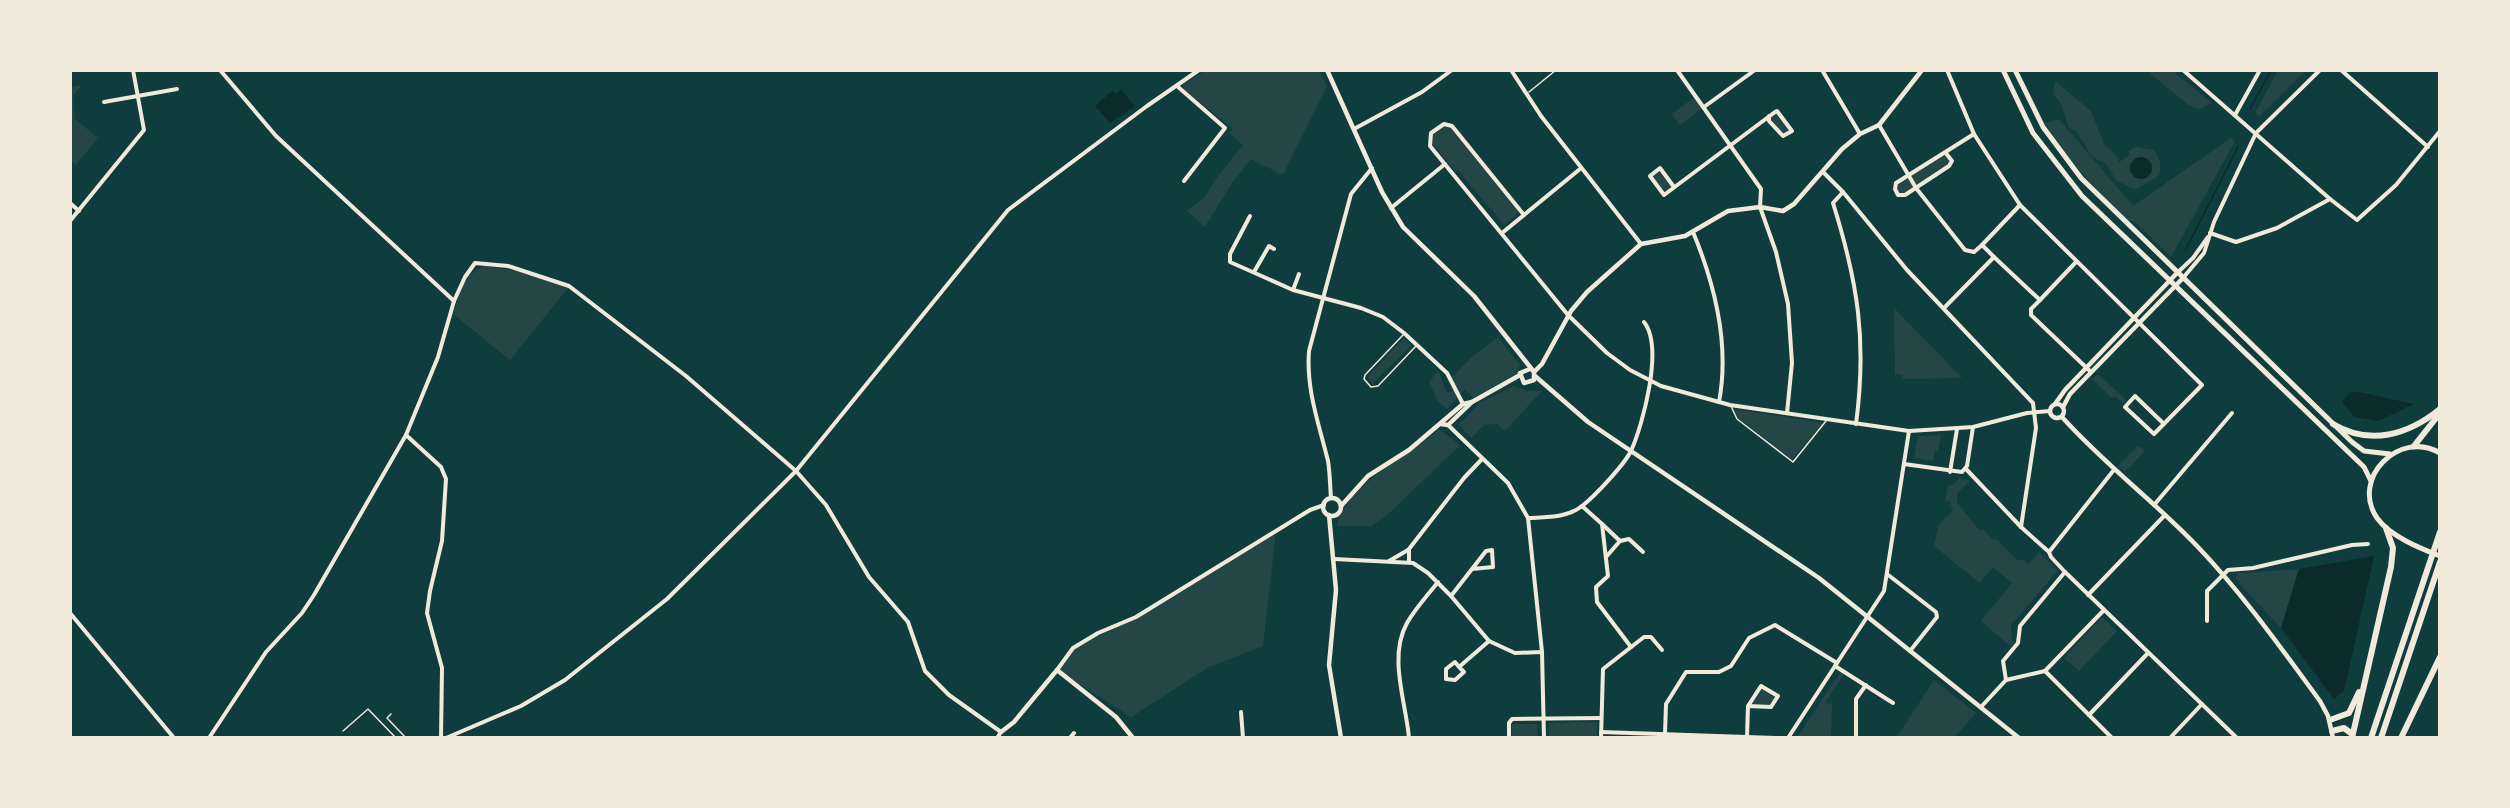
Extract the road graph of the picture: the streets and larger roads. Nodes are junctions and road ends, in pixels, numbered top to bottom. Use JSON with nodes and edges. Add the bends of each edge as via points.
{"nodes":[{"id":1,"x":133,"y":70,"type":"edge"},
{"id":2,"x":220,"y":70,"type":"edge"},
{"id":3,"x":1199,"y":70,"type":"edge"},
{"id":4,"x":1327,"y":70,"type":"edge"},
{"id":5,"x":1452,"y":70,"type":"edge"},
{"id":6,"x":1511,"y":70,"type":"edge"},
{"id":7,"x":1677,"y":70,"type":"edge"},
{"id":8,"x":1755,"y":70,"type":"edge"},
{"id":9,"x":1822,"y":70,"type":"edge"},
{"id":10,"x":1922,"y":70,"type":"edge"},
{"id":11,"x":1947,"y":70,"type":"edge"},
{"id":12,"x":2003,"y":70,"type":"edge"},
{"id":13,"x":2015,"y":70,"type":"edge"},
{"id":14,"x":2183,"y":70,"type":"edge"},
{"id":15,"x":2260,"y":70,"type":"edge"},
{"id":16,"x":2320,"y":70,"type":"edge"},
{"id":17,"x":2341,"y":70,"type":"edge"},
{"id":18,"x":1177,"y":86,"type":"junction"},
{"id":19,"x":177,"y":89,"type":"dead end"},
{"id":20,"x":138,"y":96,"type":"junction"},
{"id":21,"x":104,"y":102,"type":"dead end"},
{"id":22,"x":1704,"y":107,"type":"junction"},
{"id":23,"x":2235,"y":115,"type":"junction"},
{"id":24,"x":1769,"y":116,"type":"junction"},
{"id":25,"x":1879,"y":125,"type":"junction"},
{"id":26,"x":1354,"y":129,"type":"junction"},
{"id":27,"x":2439,"y":131,"type":"edge"},
{"id":28,"x":2256,"y":133,"type":"junction"},
{"id":29,"x":1860,"y":134,"type":"junction"},
{"id":30,"x":1974,"y":134,"type":"junction"},
{"id":31,"x":1730,"y":145,"type":"junction"},
{"id":32,"x":2428,"y":147,"type":"junction"},
{"id":33,"x":1946,"y":152,"type":"junction"},
{"id":34,"x":1445,"y":164,"type":"junction"},
{"id":35,"x":1372,"y":168,"type":"junction"},
{"id":36,"x":1581,"y":168,"type":"junction"},
{"id":37,"x":1823,"y":172,"type":"junction"},
{"id":38,"x":1909,"y":175,"type":"junction"},
{"id":39,"x":1184,"y":181,"type":"dead end"},
{"id":40,"x":1674,"y":187,"type":"junction"},
{"id":41,"x":1916,"y":188,"type":"junction"},
{"id":42,"x":1843,"y":192,"type":"junction"},
{"id":43,"x":2330,"y":199,"type":"junction"},
{"id":44,"x":70,"y":203,"type":"edge"},
{"id":45,"x":2020,"y":205,"type":"junction"},
{"id":46,"x":1760,"y":207,"type":"junction"},
{"id":47,"x":1391,"y":208,"type":"junction"},
{"id":48,"x":79,"y":211,"type":"junction"},
{"id":49,"x":1524,"y":215,"type":"junction"},
{"id":50,"x":1250,"y":216,"type":"dead end"},
{"id":51,"x":70,"y":221,"type":"edge"},
{"id":52,"x":1693,"y":232,"type":"junction"},
{"id":53,"x":1502,"y":233,"type":"junction"},
{"id":54,"x":2210,"y":233,"type":"junction"},
{"id":55,"x":1641,"y":244,"type":"junction"},
{"id":56,"x":1982,"y":245,"type":"junction"},
{"id":57,"x":1274,"y":249,"type":"dead end"},
{"id":58,"x":1994,"y":257,"type":"junction"},
{"id":59,"x":2076,"y":262,"type":"junction"},
{"id":60,"x":1254,"y":272,"type":"junction"},
{"id":61,"x":2177,"y":273,"type":"junction"},
{"id":62,"x":1299,"y":274,"type":"dead end"},
{"id":63,"x":2183,"y":278,"type":"junction"},
{"id":64,"x":2170,"y":281,"type":"junction"},
{"id":65,"x":2175,"y":286,"type":"junction"},
{"id":66,"x":1293,"y":290,"type":"junction"},
{"id":67,"x":1323,"y":298,"type":"junction"},
{"id":68,"x":2040,"y":300,"type":"junction"},
{"id":69,"x":454,"y":301,"type":"junction"},
{"id":70,"x":1945,"y":307,"type":"junction"},
{"id":71,"x":1569,"y":316,"type":"junction"},
{"id":72,"x":2136,"y":321,"type":"junction"},
{"id":73,"x":1644,"y":322,"type":"dead end"},
{"id":74,"x":1522,"y":360,"type":"junction"},
{"id":75,"x":1523,"y":370,"type":"junction"},
{"id":76,"x":2089,"y":370,"type":"junction"},
{"id":77,"x":1520,"y":375,"type":"junction"},
{"id":78,"x":1533,"y":375,"type":"junction"},
{"id":79,"x":1651,"y":381,"type":"junction"},
{"id":80,"x":1522,"y":382,"type":"junction"},
{"id":81,"x":1506,"y":384,"type":"junction"},
{"id":82,"x":1472,"y":402,"type":"junction"},
{"id":83,"x":1719,"y":402,"type":"junction"},
{"id":84,"x":1463,"y":404,"type":"junction"},
{"id":85,"x":2055,"y":404,"type":"junction"},
{"id":86,"x":2063,"y":407,"type":"junction"},
{"id":87,"x":2050,"y":411,"type":"junction"},
{"id":88,"x":2439,"y":411,"type":"edge"},
{"id":89,"x":2035,"y":412,"type":"junction"},
{"id":90,"x":1786,"y":413,"type":"junction"},
{"id":91,"x":2232,"y":413,"type":"dead end"},
{"id":92,"x":2062,"y":417,"type":"junction"},
{"id":93,"x":1441,"y":424,"type":"junction"},
{"id":94,"x":1856,"y":424,"type":"junction"},
{"id":95,"x":2164,"y":424,"type":"junction"},
{"id":96,"x":2333,"y":424,"type":"junction"},
{"id":97,"x":1448,"y":425,"type":"junction"},
{"id":98,"x":1973,"y":427,"type":"junction"},
{"id":99,"x":1957,"y":429,"type":"junction"},
{"id":100,"x":1909,"y":431,"type":"junction"},
{"id":101,"x":406,"y":435,"type":"junction"},
{"id":102,"x":2414,"y":446,"type":"junction"},
{"id":103,"x":1631,"y":450,"type":"junction"},
{"id":104,"x":2439,"y":453,"type":"edge"},
{"id":105,"x":2390,"y":454,"type":"junction"},
{"id":106,"x":1482,"y":459,"type":"junction"},
{"id":107,"x":1904,"y":464,"type":"junction"},
{"id":108,"x":1966,"y":469,"type":"junction"},
{"id":109,"x":796,"y":471,"type":"junction"},
{"id":110,"x":2113,"y":471,"type":"junction"},
{"id":111,"x":1950,"y":472,"type":"junction"},
{"id":112,"x":1959,"y":473,"type":"junction"},
{"id":113,"x":1974,"y":477,"type":"junction"},
{"id":114,"x":2371,"y":481,"type":"junction"},
{"id":115,"x":1353,"y":492,"type":"junction"},
{"id":116,"x":1331,"y":498,"type":"junction"},
{"id":117,"x":1338,"y":500,"type":"junction"},
{"id":118,"x":1324,"y":505,"type":"junction"},
{"id":119,"x":2154,"y":505,"type":"junction"},
{"id":120,"x":1341,"y":506,"type":"junction"},
{"id":121,"x":1582,"y":506,"type":"junction"},
{"id":122,"x":1332,"y":515,"type":"junction"},
{"id":123,"x":2165,"y":515,"type":"junction"},
{"id":124,"x":1528,"y":518,"type":"junction"},
{"id":125,"x":1602,"y":524,"type":"junction"},
{"id":126,"x":2021,"y":527,"type":"junction"},
{"id":127,"x":2386,"y":528,"type":"junction"},
{"id":128,"x":2439,"y":532,"type":"edge"},
{"id":129,"x":1620,"y":541,"type":"junction"},
{"id":130,"x":2368,"y":544,"type":"dead end"},
{"id":131,"x":1409,"y":549,"type":"junction"},
{"id":132,"x":1643,"y":552,"type":"dead end"},
{"id":133,"x":2049,"y":552,"type":"junction"},
{"id":134,"x":2439,"y":556,"type":"edge"},
{"id":135,"x":1606,"y":558,"type":"junction"},
{"id":136,"x":1335,"y":559,"type":"junction"},
{"id":137,"x":1388,"y":561,"type":"junction"},
{"id":138,"x":1409,"y":562,"type":"junction"},
{"id":139,"x":2438,"y":565,"type":"edge"},
{"id":140,"x":1472,"y":569,"type":"junction"},
{"id":141,"x":2065,"y":572,"type":"junction"},
{"id":142,"x":1887,"y":574,"type":"junction"},
{"id":143,"x":2222,"y":574,"type":"junction"},
{"id":144,"x":1437,"y":582,"type":"junction"},
{"id":145,"x":2088,"y":595,"type":"junction"},
{"id":146,"x":1451,"y":596,"type":"junction"},
{"id":147,"x":2104,"y":610,"type":"junction"},
{"id":148,"x":70,"y":613,"type":"edge"},
{"id":149,"x":1868,"y":617,"type":"junction"},
{"id":150,"x":2207,"y":621,"type":"dead end"},
{"id":151,"x":1489,"y":641,"type":"junction"},
{"id":152,"x":1631,"y":647,"type":"junction"},
{"id":153,"x":1662,"y":650,"type":"dead end"},
{"id":154,"x":1910,"y":651,"type":"junction"},
{"id":155,"x":1542,"y":652,"type":"junction"},
{"id":156,"x":2149,"y":653,"type":"junction"},
{"id":157,"x":2439,"y":657,"type":"edge"},
{"id":158,"x":1836,"y":664,"type":"junction"},
{"id":159,"x":1459,"y":667,"type":"junction"},
{"id":160,"x":1057,"y":670,"type":"junction"},
{"id":161,"x":2044,"y":671,"type":"junction"},
{"id":162,"x":2366,"y":675,"type":"junction"},
{"id":163,"x":2006,"y":680,"type":"junction"},
{"id":164,"x":1866,"y":685,"type":"junction"},
{"id":165,"x":1893,"y":703,"type":"dead end"},
{"id":166,"x":2202,"y":704,"type":"junction"},
{"id":167,"x":1748,"y":706,"type":"junction"},
{"id":168,"x":1981,"y":707,"type":"junction"},
{"id":169,"x":1241,"y":712,"type":"dead end"},
{"id":170,"x":2089,"y":715,"type":"junction"},
{"id":171,"x":1601,"y":718,"type":"junction"},
{"id":172,"x":1544,"y":719,"type":"junction"},
{"id":173,"x":2330,"y":720,"type":"junction"},
{"id":174,"x":1001,"y":732,"type":"junction"},
{"id":175,"x":1074,"y":733,"type":"dead end"},
{"id":176,"x":1665,"y":734,"type":"junction"},
{"id":177,"x":2332,"y":734,"type":"edge"},
{"id":178,"x":1601,"y":735,"type":"edge"},
{"id":179,"x":1692,"y":736,"type":"edge"},
{"id":180,"x":2352,"y":736,"type":"edge"},
{"id":181,"x":1748,"y":737,"type":"edge"},
{"id":182,"x":174,"y":738,"type":"edge"},
{"id":183,"x":210,"y":738,"type":"edge"},
{"id":184,"x":444,"y":738,"type":"edge"},
{"id":185,"x":997,"y":738,"type":"edge"},
{"id":186,"x":1070,"y":738,"type":"edge"},
{"id":187,"x":1133,"y":738,"type":"edge"},
{"id":188,"x":1243,"y":738,"type":"edge"},
{"id":189,"x":1341,"y":738,"type":"edge"},
{"id":190,"x":1409,"y":738,"type":"edge"},
{"id":191,"x":1451,"y":738,"type":"edge"},
{"id":192,"x":1461,"y":738,"type":"edge"},
{"id":193,"x":1509,"y":738,"type":"edge"},
{"id":194,"x":1544,"y":738,"type":"edge"},
{"id":195,"x":1775,"y":738,"type":"edge"},
{"id":196,"x":1788,"y":738,"type":"edge"},
{"id":197,"x":1856,"y":738,"type":"edge"},
{"id":198,"x":2019,"y":738,"type":"edge"},
{"id":199,"x":2112,"y":738,"type":"edge"},
{"id":200,"x":2170,"y":738,"type":"edge"},
{"id":201,"x":2237,"y":738,"type":"edge"},
{"id":202,"x":2371,"y":738,"type":"edge"},
{"id":203,"x":2381,"y":738,"type":"edge"},
{"id":204,"x":2401,"y":738,"type":"edge"}],
"edges":[{"from":1,"to":20,"type":"street"},
{"from":2,"to":69,"type":"street","via":[[276,136]]},
{"from":3,"to":18,"type":"street"},
{"from":4,"to":26,"type":"street"},
{"from":5,"to":26,"type":"street","via":[[1422,92]]},
{"from":6,"to":36,"type":"street"},
{"from":7,"to":22,"type":"street"},
{"from":8,"to":22,"type":"street"},
{"from":9,"to":29,"type":"street"},
{"from":10,"to":25,"type":"street"},
{"from":11,"to":30,"type":"street"},
{"from":12,"to":64,"type":"main road","via":[[2027,122],[2059,170]]},
{"from":13,"to":61,"type":"main road","via":[[2040,122],[2072,168]]},
{"from":14,"to":23,"type":"street"},
{"from":15,"to":23,"type":"street"},
{"from":16,"to":28,"type":"street"},
{"from":17,"to":32,"type":"street"},
{"from":18,"to":39,"type":"street","via":[[1225,128]]},
{"from":18,"to":109,"type":"street","via":[[1008,210]]},
{"from":19,"to":20,"type":"street"},
{"from":20,"to":21,"type":"street"},
{"from":20,"to":48,"type":"street","via":[[144,130]]},
{"from":22,"to":31,"type":"street"},
{"from":23,"to":28,"type":"street"},
{"from":24,"to":24,"type":"street","via":[[1779,112],[1792,131],[1783,136]]},
{"from":24,"to":31,"type":"street"},
{"from":25,"to":29,"type":"street"},
{"from":25,"to":38,"type":"street"},
{"from":26,"to":35,"type":"street"},
{"from":27,"to":32,"type":"street"},
{"from":28,"to":43,"type":"street"},
{"from":28,"to":54,"type":"street"},
{"from":29,"to":37,"type":"street"},
{"from":30,"to":33,"type":"street"},
{"from":30,"to":45,"type":"street"},
{"from":31,"to":40,"type":"street"},
{"from":31,"to":46,"type":"street","via":[[1759,185]]},
{"from":32,"to":43,"type":"street","via":[[2396,185],[2357,220]]},
{"from":33,"to":38,"type":"street"},
{"from":33,"to":41,"type":"street","via":[[1951,164]]},
{"from":34,"to":47,"type":"street"},
{"from":34,"to":49,"type":"street","via":[[1428,142],[1431,133],[1444,124],[1452,126]]},
{"from":34,"to":53,"type":"street"},
{"from":35,"to":47,"type":"street"},
{"from":35,"to":67,"type":"street","via":[[1351,194]]},
{"from":36,"to":49,"type":"street"},
{"from":36,"to":55,"type":"street"},
{"from":37,"to":42,"type":"street"},
{"from":37,"to":46,"type":"street","via":[[1783,211]]},
{"from":38,"to":41,"type":"street"},
{"from":38,"to":41,"type":"street","via":[[1896,183],[1894,189],[1901,196]]},
{"from":40,"to":40,"type":"street","via":[[1660,168],[1650,176],[1664,195]]},
{"from":41,"to":56,"type":"street","via":[[1965,250],[1974,252]]},
{"from":42,"to":70,"type":"street","via":[[1907,270]]},
{"from":42,"to":94,"type":"street","via":[[1833,203],[1855,279],[1859,309],[1862,376]]},
{"from":43,"to":54,"type":"street","via":[[2277,228],[2236,242]]},
{"from":44,"to":48,"type":"street"},
{"from":45,"to":56,"type":"street"},
{"from":45,"to":59,"type":"street"},
{"from":46,"to":52,"type":"street","via":[[1728,211]]},
{"from":46,"to":90,"type":"street","via":[[1788,304],[1792,363]]},
{"from":47,"to":74,"type":"street","via":[[1403,227],[1474,296]]},
{"from":48,"to":51,"type":"street"},
{"from":49,"to":53,"type":"street"},
{"from":50,"to":60,"type":"street","via":[[1229,258],[1230,262]]},
{"from":52,"to":55,"type":"street","via":[[1677,239]]},
{"from":52,"to":83,"type":"street","via":[[1707,266],[1717,310],[1722,374]]},
{"from":53,"to":71,"type":"street"},
{"from":54,"to":61,"type":"street"},
{"from":54,"to":63,"type":"street","via":[[2204,253]]},
{"from":55,"to":71,"type":"street","via":[[1600,279]]},
{"from":56,"to":58,"type":"street"},
{"from":57,"to":60,"type":"street","via":[[1269,246]]},
{"from":58,"to":68,"type":"street"},
{"from":58,"to":70,"type":"street"},
{"from":59,"to":68,"type":"street"},
{"from":59,"to":72,"type":"street"},
{"from":60,"to":66,"type":"street"},
{"from":61,"to":63,"type":"main road"},
{"from":61,"to":64,"type":"street"},
{"from":62,"to":66,"type":"street"},
{"from":63,"to":65,"type":"street"},
{"from":63,"to":96,"type":"main road"},
{"from":64,"to":65,"type":"main road"},
{"from":64,"to":72,"type":"street"},
{"from":65,"to":72,"type":"street"},
{"from":65,"to":114,"type":"main road","via":[[2364,467]]},
{"from":66,"to":67,"type":"street"},
{"from":67,"to":84,"type":"street","via":[[1368,310],[1404,333],[1447,374]]},
{"from":67,"to":116,"type":"street","via":[[1307,372],[1328,464]]},
{"from":68,"to":76,"type":"street","via":[[2031,309],[2031,315]]},
{"from":69,"to":101,"type":"street","via":[[438,357]]},
{"from":69,"to":109,"type":"street","via":[[475,264],[526,270],[569,285],[686,376]]},
{"from":70,"to":89,"type":"street","via":[[2028,395]]},
{"from":71,"to":78,"type":"street"},
{"from":71,"to":79,"type":"street","via":[[1607,353]]},
{"from":72,"to":76,"type":"street"},
{"from":72,"to":95,"type":"street","via":[[2202,385]]},
{"from":73,"to":79,"type":"street","via":[[1649,328]]},
{"from":74,"to":75,"type":"street"},
{"from":74,"to":78,"type":"street"},
{"from":75,"to":77,"type":"street"},
{"from":75,"to":78,"type":"street"},
{"from":76,"to":85,"type":"street"},
{"from":76,"to":86,"type":"street"},
{"from":77,"to":80,"type":"street"},
{"from":77,"to":81,"type":"street"},
{"from":78,"to":80,"type":"street"},
{"from":78,"to":103,"type":"street","via":[[1588,422]]},
{"from":79,"to":83,"type":"street"},
{"from":79,"to":103,"type":"street"},
{"from":80,"to":81,"type":"street"},
{"from":81,"to":82,"type":"street"},
{"from":82,"to":84,"type":"street"},
{"from":82,"to":97,"type":"street"},
{"from":83,"to":90,"type":"street"},
{"from":84,"to":93,"type":"street"},
{"from":85,"to":86,"type":"street"},
{"from":85,"to":87,"type":"street"},
{"from":86,"to":92,"type":"street"},
{"from":87,"to":89,"type":"street"},
{"from":87,"to":92,"type":"street","via":[[2053,417]]},
{"from":88,"to":96,"type":"highway","via":[[2426,420],[2381,436],[2357,435]]},
{"from":88,"to":102,"type":"highway"},
{"from":89,"to":98,"type":"street"},
{"from":89,"to":126,"type":"street"},
{"from":90,"to":94,"type":"street"},
{"from":91,"to":119,"type":"street"},
{"from":92,"to":110,"type":"street"},
{"from":93,"to":97,"type":"street"},
{"from":93,"to":115,"type":"street","via":[[1368,476]]},
{"from":94,"to":100,"type":"street"},
{"from":95,"to":95,"type":"street","via":[[2135,396],[2125,407],[2154,434]]},
{"from":96,"to":105,"type":"main road","via":[[2358,448]]},
{"from":97,"to":106,"type":"street"},
{"from":98,"to":99,"type":"street"},
{"from":98,"to":108,"type":"street"},
{"from":99,"to":100,"type":"street"},
{"from":99,"to":111,"type":"street"},
{"from":100,"to":107,"type":"street"},
{"from":101,"to":183,"type":"street","via":[[314,595],[302,613],[278,635]]},
{"from":101,"to":184,"type":"street","via":[[441,467],[446,479],[442,541],[428,613],[442,668]]},
{"from":102,"to":104,"type":"main road"},
{"from":102,"to":105,"type":"main road"},
{"from":103,"to":121,"type":"street"},
{"from":103,"to":149,"type":"street","via":[[1819,578]]},
{"from":105,"to":114,"type":"main road"},
{"from":106,"to":124,"type":"street","via":[[1508,483]]},
{"from":106,"to":131,"type":"street"},
{"from":107,"to":111,"type":"street"},
{"from":107,"to":142,"type":"street"},
{"from":108,"to":112,"type":"street"},
{"from":108,"to":113,"type":"street"},
{"from":109,"to":174,"type":"street","via":[[843,529],[869,577],[908,622],[925,671],[949,695]]},
{"from":109,"to":184,"type":"street","via":[[667,599],[565,680],[521,706]]},
{"from":110,"to":119,"type":"street"},
{"from":110,"to":133,"type":"street"},
{"from":111,"to":112,"type":"street"},
{"from":112,"to":113,"type":"street"},
{"from":113,"to":126,"type":"street"},
{"from":114,"to":127,"type":"main road","via":[[2374,512]]},
{"from":115,"to":117,"type":"street"},
{"from":115,"to":120,"type":"street"},
{"from":116,"to":117,"type":"street"},
{"from":116,"to":118,"type":"street"},
{"from":117,"to":120,"type":"street"},
{"from":118,"to":122,"type":"street"},
{"from":118,"to":160,"type":"street","via":[[1136,617],[1073,648]]},
{"from":119,"to":123,"type":"street"},
{"from":120,"to":122,"type":"street"},
{"from":121,"to":124,"type":"street","via":[[1564,515]]},
{"from":121,"to":125,"type":"street"},
{"from":122,"to":136,"type":"street"},
{"from":123,"to":143,"type":"street"},
{"from":123,"to":145,"type":"street"},
{"from":124,"to":155,"type":"street"},
{"from":125,"to":129,"type":"street"},
{"from":125,"to":135,"type":"street"},
{"from":126,"to":133,"type":"street"},
{"from":127,"to":134,"type":"main road"},
{"from":127,"to":162,"type":"highway","via":[[2393,548],[2391,567]]},
{"from":128,"to":202,"type":"highway"},
{"from":129,"to":132,"type":"street","via":[[1629,539]]},
{"from":129,"to":135,"type":"street"},
{"from":130,"to":143,"type":"street","via":[[2352,544],[2253,568],[2234,568]]},
{"from":131,"to":137,"type":"street"},
{"from":131,"to":138,"type":"street"},
{"from":133,"to":141,"type":"street"},
{"from":135,"to":152,"type":"street","via":[[1608,576],[1596,587],[1597,602]]},
{"from":136,"to":137,"type":"street"},
{"from":136,"to":189,"type":"street","via":[[1329,665]]},
{"from":137,"to":138,"type":"street"},
{"from":138,"to":144,"type":"street"},
{"from":139,"to":203,"type":"highway"},
{"from":140,"to":140,"type":"street","via":[[1486,551],[1492,550],[1493,567]]},
{"from":140,"to":146,"type":"street"},
{"from":141,"to":145,"type":"street"},
{"from":141,"to":163,"type":"street","via":[[2020,626],[2018,643],[2003,661]]},
{"from":142,"to":149,"type":"street","via":[[1884,591]]},
{"from":142,"to":154,"type":"street","via":[[1936,612],[1937,617]]},
{"from":143,"to":150,"type":"street","via":[[2207,591]]},
{"from":143,"to":173,"type":"street"},
{"from":144,"to":146,"type":"street"},
{"from":144,"to":190,"type":"street","via":[[1407,624],[1399,646]]},
{"from":145,"to":147,"type":"street"},
{"from":146,"to":151,"type":"street"},
{"from":147,"to":156,"type":"street"},
{"from":147,"to":161,"type":"street"},
{"from":148,"to":182,"type":"street"},
{"from":149,"to":154,"type":"street"},
{"from":149,"to":158,"type":"street"},
{"from":151,"to":155,"type":"street","via":[[1515,653]]},
{"from":151,"to":159,"type":"street"},
{"from":152,"to":153,"type":"street","via":[[1644,637],[1651,637]]},
{"from":152,"to":171,"type":"street","via":[[1603,669]]},
{"from":154,"to":168,"type":"street"},
{"from":155,"to":172,"type":"street"},
{"from":156,"to":166,"type":"street"},
{"from":156,"to":170,"type":"street"},
{"from":157,"to":204,"type":"highway"},
{"from":158,"to":164,"type":"street"},
{"from":158,"to":176,"type":"street","via":[[1775,625],[1749,638],[1731,666],[1719,672],[1686,672],[1666,704]]},
{"from":158,"to":196,"type":"street"},
{"from":159,"to":159,"type":"street","via":[[1455,662],[1446,669],[1446,678],[1458,678],[1464,672]]},
{"from":160,"to":174,"type":"street"},
{"from":160,"to":187,"type":"street","via":[[1116,717]]},
{"from":161,"to":163,"type":"street"},
{"from":161,"to":170,"type":"street"},
{"from":162,"to":173,"type":"highway","via":[[2349,713]]},
{"from":162,"to":180,"type":"highway"},
{"from":163,"to":168,"type":"street"},
{"from":164,"to":165,"type":"street"},
{"from":164,"to":197,"type":"street","via":[[1856,699]]},
{"from":166,"to":200,"type":"street"},
{"from":166,"to":201,"type":"street"},
{"from":167,"to":167,"type":"street","via":[[1761,686],[1778,696],[1771,707]]},
{"from":167,"to":181,"type":"street"},
{"from":168,"to":198,"type":"street"},
{"from":169,"to":188,"type":"street"},
{"from":170,"to":199,"type":"street"},
{"from":171,"to":172,"type":"street"},
{"from":171,"to":178,"type":"street"},
{"from":172,"to":193,"type":"street","via":[[1512,719]]},
{"from":172,"to":194,"type":"street"},
{"from":173,"to":177,"type":"street"},
{"from":174,"to":185,"type":"street"},
{"from":175,"to":186,"type":"street"},
{"from":176,"to":178,"type":"street"},
{"from":176,"to":179,"type":"street"},
{"from":177,"to":180,"type":"highway","via":[[2344,728]]},
{"from":179,"to":181,"type":"street"},
{"from":181,"to":195,"type":"street"},
{"from":191,"to":192,"type":"street"}]}
